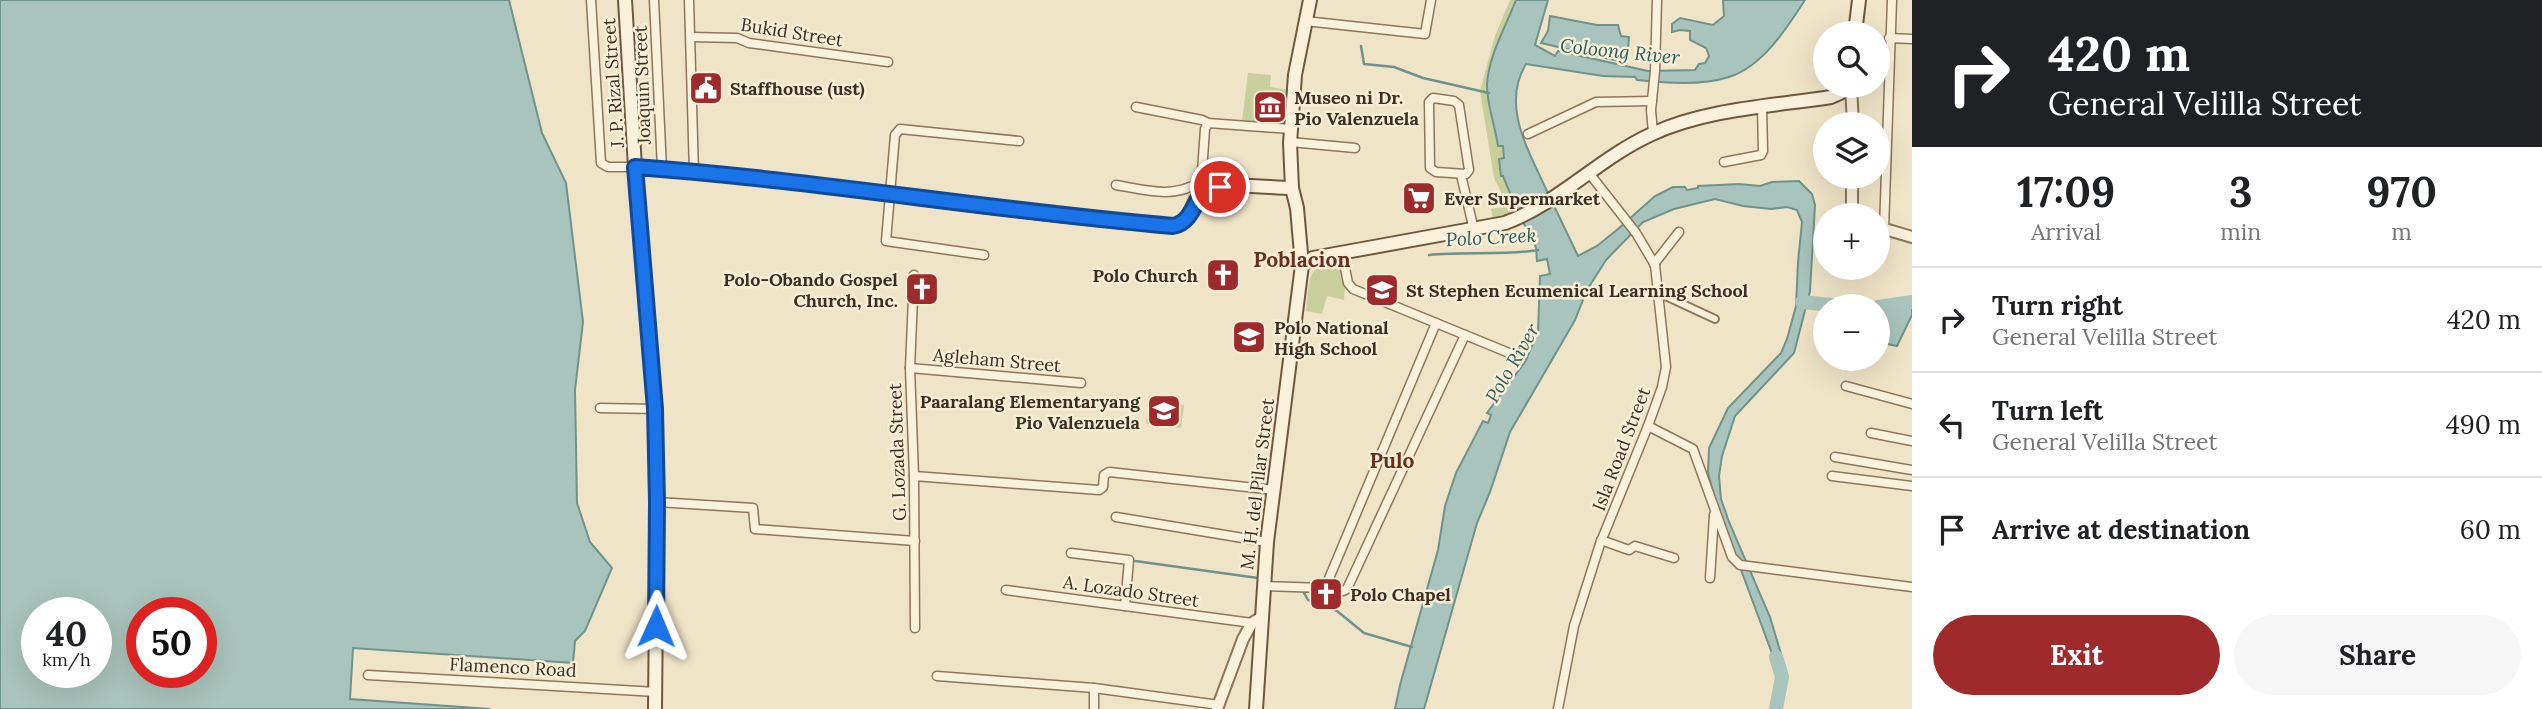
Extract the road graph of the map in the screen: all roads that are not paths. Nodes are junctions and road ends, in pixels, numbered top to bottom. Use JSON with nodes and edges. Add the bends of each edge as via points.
{"nodes":[{"id":1,"x":591,"y":0,"type":"edge"},
{"id":2,"x":625,"y":0,"type":"edge"},
{"id":3,"x":654,"y":0,"type":"edge"},
{"id":4,"x":689,"y":0,"type":"edge"},
{"id":5,"x":1310,"y":0,"type":"edge"},
{"id":6,"x":1431,"y":0,"type":"edge"},
{"id":7,"x":1657,"y":0,"type":"edge"},
{"id":8,"x":1859,"y":0,"type":"edge"},
{"id":9,"x":1892,"y":0,"type":"edge"},
{"id":10,"x":1305,"y":21,"type":"junction"},
{"id":11,"x":1856,"y":21,"type":"edge"},
{"id":12,"x":1890,"y":25,"type":"edge"},
{"id":13,"x":691,"y":37,"type":"junction"},
{"id":14,"x":1890,"y":38,"type":"edge"},
{"id":15,"x":1912,"y":39,"type":"edge"},
{"id":16,"x":888,"y":62,"type":"dead end"},
{"id":17,"x":1824,"y":98,"type":"edge"},
{"id":18,"x":1886,"y":98,"type":"edge"},
{"id":19,"x":1652,"y":101,"type":"junction"},
{"id":20,"x":1136,"y":107,"type":"dead end"},
{"id":21,"x":1762,"y":108,"type":"junction"},
{"id":22,"x":1208,"y":123,"type":"junction"},
{"id":23,"x":1653,"y":133,"type":"junction"},
{"id":24,"x":1528,"y":134,"type":"dead end"},
{"id":25,"x":1290,"y":136,"type":"junction"},
{"id":26,"x":1019,"y":141,"type":"dead end"},
{"id":27,"x":1355,"y":148,"type":"dead end"},
{"id":28,"x":1724,"y":162,"type":"dead end"},
{"id":29,"x":635,"y":167,"type":"junction"},
{"id":30,"x":662,"y":169,"type":"junction"},
{"id":31,"x":694,"y":173,"type":"junction"},
{"id":32,"x":1589,"y":173,"type":"junction"},
{"id":33,"x":1461,"y":175,"type":"junction"},
{"id":34,"x":1116,"y":186,"type":"dead end"},
{"id":35,"x":1201,"y":188,"type":"junction"},
{"id":36,"x":1292,"y":188,"type":"junction"},
{"id":37,"x":891,"y":193,"type":"junction"},
{"id":38,"x":1882,"y":203,"type":"edge"},
{"id":39,"x":1474,"y":230,"type":"junction"},
{"id":40,"x":1890,"y":231,"type":"edge"},
{"id":41,"x":1679,"y":232,"type":"dead end"},
{"id":42,"x":1912,"y":237,"type":"edge"},
{"id":43,"x":1342,"y":253,"type":"junction"},
{"id":44,"x":984,"y":255,"type":"dead end"},
{"id":45,"x":1657,"y":262,"type":"junction"},
{"id":46,"x":1302,"y":265,"type":"junction"},
{"id":47,"x":914,"y":275,"type":"dead end"},
{"id":48,"x":1659,"y":293,"type":"junction"},
{"id":49,"x":1715,"y":318,"type":"dead end"},
{"id":50,"x":1436,"y":323,"type":"junction"},
{"id":51,"x":1465,"y":335,"type":"junction"},
{"id":52,"x":1514,"y":355,"type":"dead end"},
{"id":53,"x":910,"y":368,"type":"junction"},
{"id":54,"x":1081,"y":383,"type":"dead end"},
{"id":55,"x":1846,"y":386,"type":"dead end"},
{"id":56,"x":1912,"y":404,"type":"edge"},
{"id":57,"x":600,"y":408,"type":"dead end"},
{"id":58,"x":655,"y":409,"type":"junction"},
{"id":59,"x":1648,"y":426,"type":"junction"},
{"id":60,"x":1871,"y":433,"type":"dead end"},
{"id":61,"x":1912,"y":441,"type":"edge"},
{"id":62,"x":1835,"y":457,"type":"dead end"},
{"id":63,"x":1850,"y":460,"type":"junction"},
{"id":64,"x":1912,"y":470,"type":"edge"},
{"id":65,"x":1832,"y":475,"type":"dead end"},
{"id":66,"x":914,"y":476,"type":"junction"},
{"id":67,"x":1847,"y":478,"type":"junction"},
{"id":68,"x":1912,"y":486,"type":"edge"},
{"id":69,"x":1274,"y":490,"type":"junction"},
{"id":70,"x":657,"y":502,"type":"junction"},
{"id":71,"x":1715,"y":508,"type":"junction"},
{"id":72,"x":1116,"y":517,"type":"dead end"},
{"id":73,"x":1601,"y":540,"type":"junction"},
{"id":74,"x":915,"y":541,"type":"junction"},
{"id":75,"x":1267,"y":542,"type":"junction"},
{"id":76,"x":1071,"y":553,"type":"dead end"},
{"id":77,"x":1674,"y":558,"type":"dead end"},
{"id":78,"x":1710,"y":578,"type":"dead end"},
{"id":79,"x":1263,"y":586,"type":"junction"},
{"id":80,"x":1912,"y":587,"type":"edge"},
{"id":81,"x":1325,"y":588,"type":"junction"},
{"id":82,"x":1006,"y":590,"type":"dead end"},
{"id":83,"x":1125,"y":606,"type":"junction"},
{"id":84,"x":1257,"y":620,"type":"junction"},
{"id":85,"x":915,"y":628,"type":"dead end"},
{"id":86,"x":369,"y":675,"type":"dead end"},
{"id":87,"x":937,"y":676,"type":"dead end"},
{"id":88,"x":1094,"y":688,"type":"junction"},
{"id":89,"x":656,"y":692,"type":"junction"},
{"id":90,"x":1218,"y":707,"type":"edge"},
{"id":91,"x":655,"y":709,"type":"edge"},
{"id":92,"x":1094,"y":709,"type":"edge"},
{"id":93,"x":1256,"y":709,"type":"edge"},
{"id":94,"x":1559,"y":709,"type":"edge"}],
"edges":[{"from":1,"to":29,"type":"street","via":[[601,163],[605,167]]},
{"from":2,"to":29,"type":"main road","name":"J. P. Rizal Street"},
{"from":3,"to":30,"type":"street","name":"Joaquin Street"},
{"from":4,"to":13,"type":"street"},
{"from":5,"to":10,"type":"main road","name":"M. H. del Pilar Street"},
{"from":6,"to":10,"type":"street","via":[[1425,34]]},
{"from":7,"to":19,"type":"street"},
{"from":8,"to":11,"type":"main road"},
{"from":9,"to":12,"type":"street"},
{"from":10,"to":25,"type":"main road","name":"M. H. del Pilar Street"},
{"from":13,"to":16,"type":"street","name":"Bukid Street","via":[[737,38]]},
{"from":13,"to":31,"type":"street"},
{"from":14,"to":15,"type":"street"},
{"from":17,"to":21,"type":"main road"},
{"from":18,"to":38,"type":"street"},
{"from":19,"to":23,"type":"street"},
{"from":19,"to":24,"type":"street","via":[[1596,102]]},
{"from":20,"to":22,"type":"street"},
{"from":21,"to":23,"type":"main road","via":[[1689,120]]},
{"from":21,"to":28,"type":"street","via":[[1761,155]]},
{"from":22,"to":25,"type":"street"},
{"from":22,"to":35,"type":"street"},
{"from":23,"to":32,"type":"main road"},
{"from":25,"to":27,"type":"street"},
{"from":25,"to":36,"type":"main road","name":"M. H. del Pilar Street"},
{"from":26,"to":37,"type":"street","via":[[900,129],[895,135]]},
{"from":29,"to":30,"type":"main road"},
{"from":29,"to":58,"type":"main road","name":"J. P. Rizal Street"},
{"from":30,"to":31,"type":"main road"},
{"from":31,"to":37,"type":"main road"},
{"from":32,"to":39,"type":"main road","via":[[1525,216]]},
{"from":32,"to":45,"type":"street","name":"Isla Road Street"},
{"from":33,"to":33,"type":"street","via":[[1469,170],[1459,105],[1431,98],[1430,168]]},
{"from":33,"to":39,"type":"street"},
{"from":34,"to":35,"type":"street","via":[[1173,192]]},
{"from":35,"to":36,"type":"main road"},
{"from":35,"to":37,"type":"main road","via":[[1189,216],[1173,226]]},
{"from":36,"to":46,"type":"main road","name":"M. H. del Pilar Street"},
{"from":37,"to":44,"type":"street","via":[[886,241]]},
{"from":39,"to":43,"type":"main road"},
{"from":40,"to":42,"type":"street"},
{"from":41,"to":45,"type":"street"},
{"from":43,"to":46,"type":"main road","via":[[1308,259]]},
{"from":43,"to":50,"type":"street","via":[[1353,289]]},
{"from":45,"to":48,"type":"street","name":"Isla Road Street"},
{"from":46,"to":69,"type":"main road","name":"M. H. del Pilar Street"},
{"from":47,"to":53,"type":"street","name":"G. Lozada Street"},
{"from":48,"to":49,"type":"street"},
{"from":48,"to":59,"type":"street","name":"Isla Road Street","via":[[1666,368]]},
{"from":50,"to":51,"type":"street"},
{"from":50,"to":81,"type":"street"},
{"from":51,"to":52,"type":"street"},
{"from":51,"to":81,"type":"street","via":[[1345,591]]},
{"from":53,"to":54,"type":"street","name":"Agleham Street"},
{"from":53,"to":66,"type":"street","name":"G. Lozada Street"},
{"from":55,"to":56,"type":"street"},
{"from":57,"to":58,"type":"street"},
{"from":58,"to":70,"type":"main road","name":"J. P. Rizal Street"},
{"from":59,"to":71,"type":"street","via":[[1693,449]]},
{"from":59,"to":73,"type":"street","name":"Isla Road Street"},
{"from":60,"to":61,"type":"street"},
{"from":62,"to":63,"type":"street"},
{"from":63,"to":64,"type":"street"},
{"from":63,"to":67,"type":"street"},
{"from":65,"to":67,"type":"street"},
{"from":66,"to":69,"type":"street","via":[[1099,490],[1109,472]]},
{"from":66,"to":74,"type":"street","name":"G. Lozada Street"},
{"from":67,"to":68,"type":"street"},
{"from":69,"to":75,"type":"main road","name":"M. H. del Pilar Street"},
{"from":70,"to":74,"type":"street","via":[[753,509],[755,529]]},
{"from":70,"to":89,"type":"main road","name":"J. P. Rizal Street"},
{"from":71,"to":78,"type":"street"},
{"from":71,"to":80,"type":"street","via":[[1732,557],[1740,565]]},
{"from":72,"to":75,"type":"street"},
{"from":73,"to":77,"type":"street"},
{"from":73,"to":94,"type":"street","name":"Isla Road Street","via":[[1574,626]]},
{"from":74,"to":85,"type":"street","name":"G. Lozada Street"},
{"from":75,"to":79,"type":"main road","name":"M. H. del Pilar Street"},
{"from":76,"to":83,"type":"street","via":[[1129,560]]},
{"from":79,"to":81,"type":"street"},
{"from":79,"to":84,"type":"main road","name":"M. H. del Pilar Street"},
{"from":82,"to":83,"type":"street","name":"A. Lozado Street"},
{"from":83,"to":84,"type":"street","name":"A. Lozado Street"},
{"from":84,"to":90,"type":"street","via":[[1243,639]]},
{"from":84,"to":93,"type":"main road","name":"M. H. del Pilar Street"},
{"from":86,"to":89,"type":"street","name":"Flamenco Road"},
{"from":87,"to":88,"type":"street"},
{"from":88,"to":90,"type":"street"},
{"from":88,"to":92,"type":"street"},
{"from":89,"to":91,"type":"main road","name":"J. P. Rizal Street"}]}
